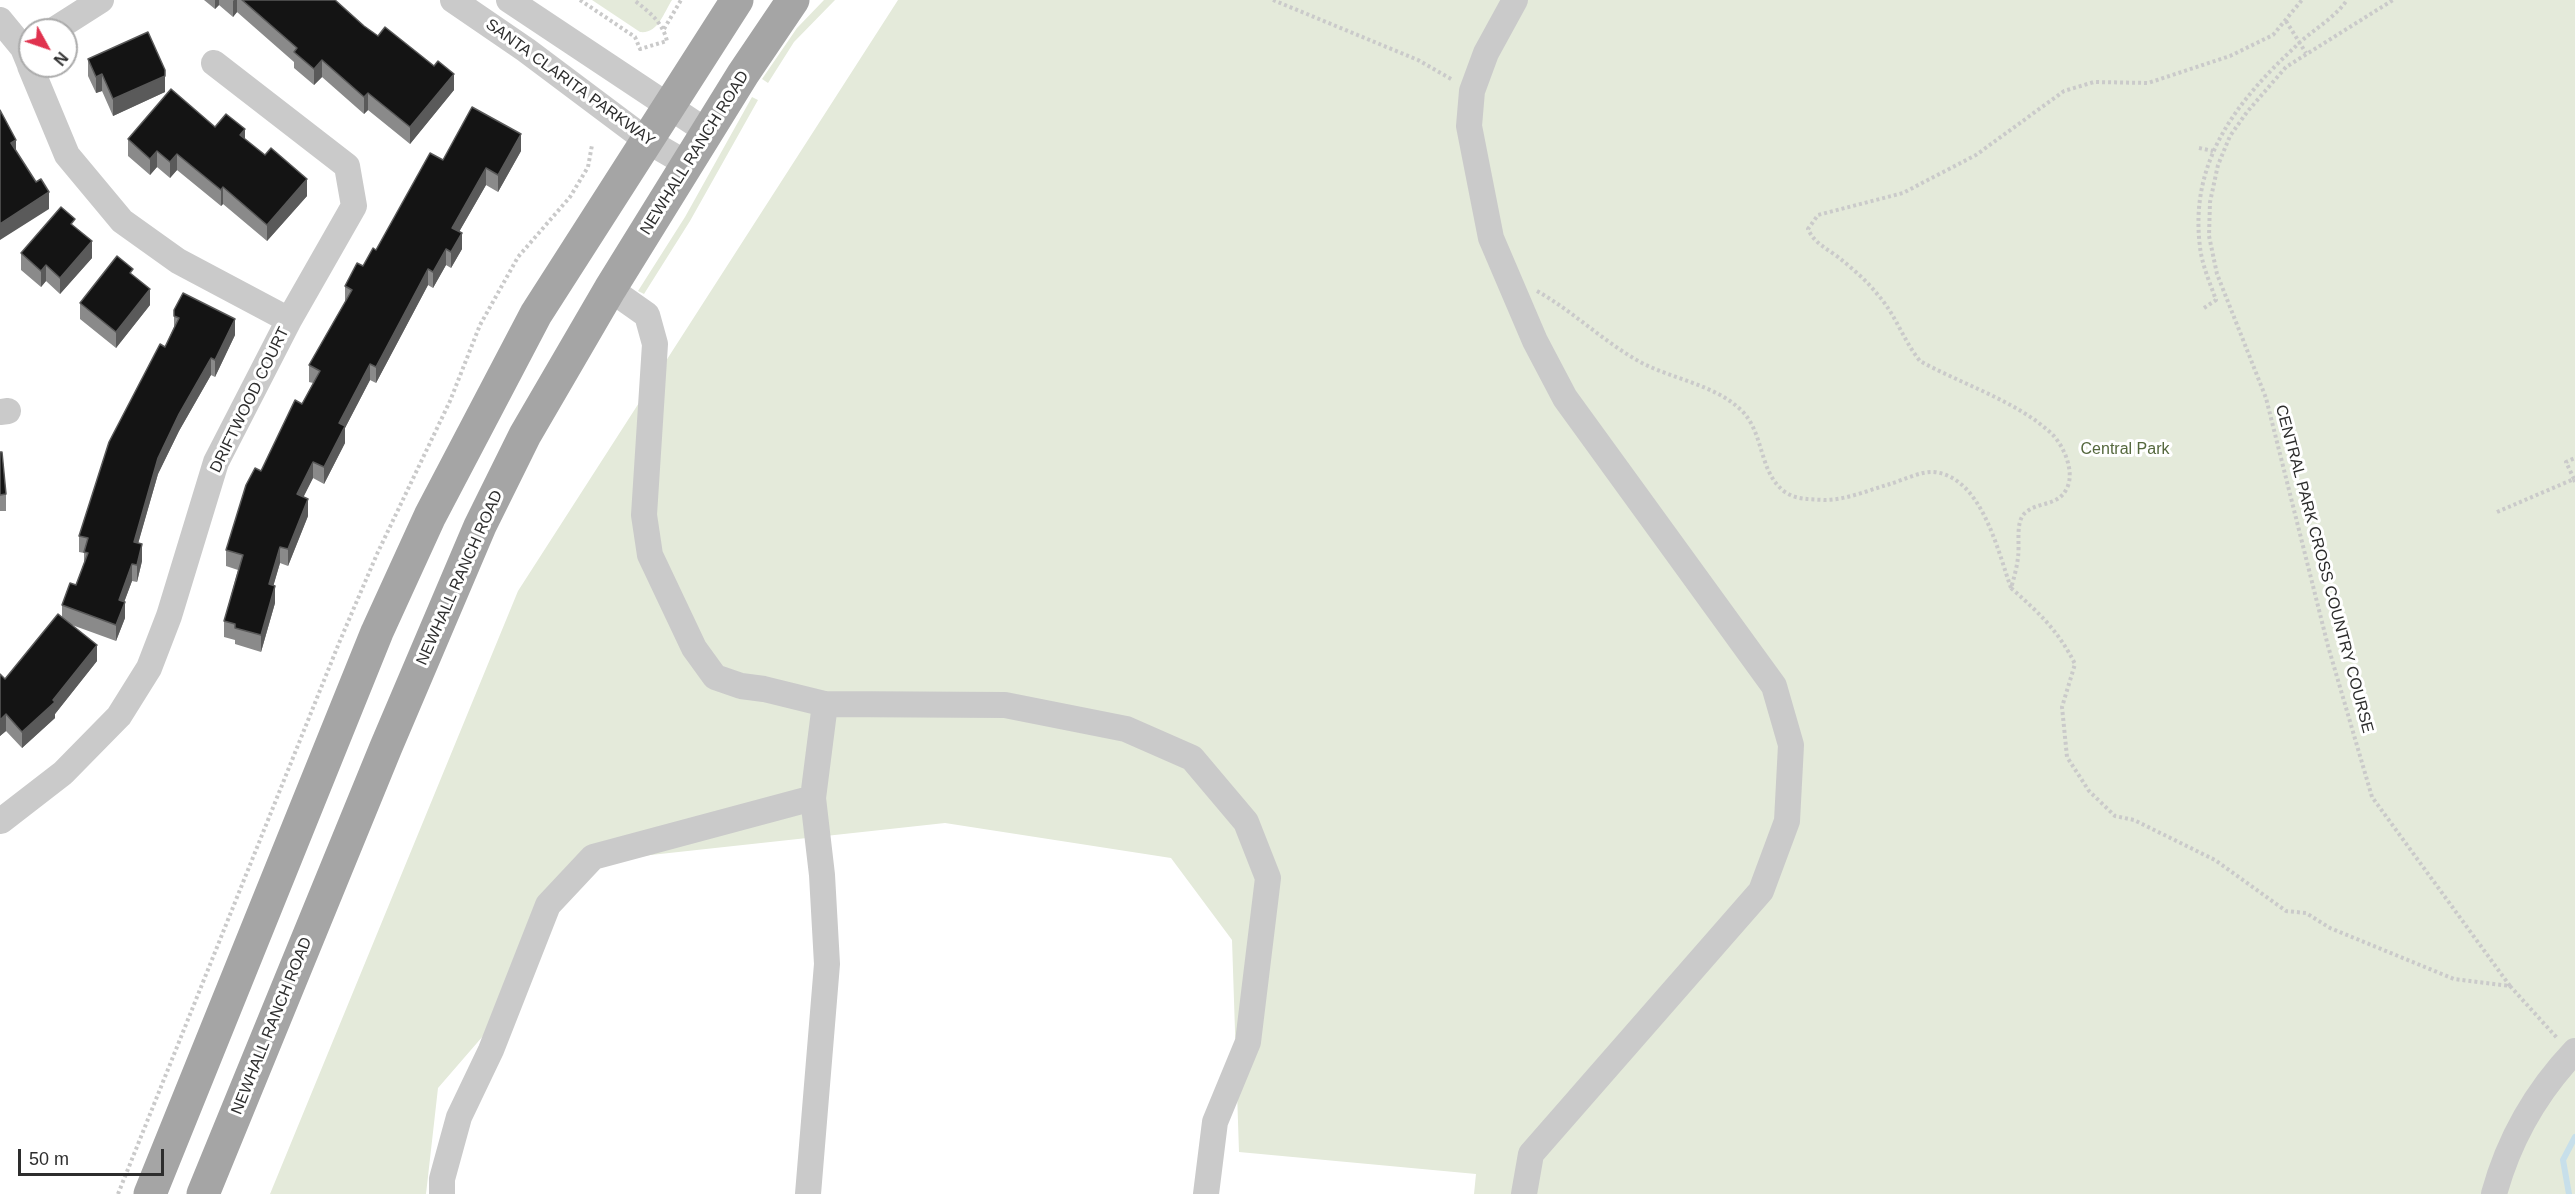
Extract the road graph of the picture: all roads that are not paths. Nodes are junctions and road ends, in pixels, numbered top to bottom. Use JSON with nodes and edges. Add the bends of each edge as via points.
{"nodes":[{"id":1,"x":101,"y":0,"type":"edge"},
{"id":2,"x":453,"y":0,"type":"edge"},
{"id":3,"x":508,"y":0,"type":"edge"},
{"id":4,"x":737,"y":0,"type":"edge"},
{"id":5,"x":793,"y":0,"type":"edge"},
{"id":6,"x":1515,"y":0,"type":"edge"},
{"id":7,"x":73,"y":18,"type":"edge"},
{"id":8,"x":0,"y":20,"type":"edge"},
{"id":9,"x":18,"y":43,"type":"edge"},
{"id":10,"x":214,"y":63,"type":"dead end"},
{"id":11,"x":37,"y":78,"type":"edge"},
{"id":12,"x":667,"y":106,"type":"junction"},
{"id":13,"x":709,"y":133,"type":"junction"},
{"id":14,"x":646,"y":140,"type":"junction"},
{"id":15,"x":689,"y":165,"type":"junction"},
{"id":16,"x":610,"y":289,"type":"junction"},
{"id":17,"x":289,"y":320,"type":"junction"},
{"id":18,"x":825,"y":704,"type":"junction"},
{"id":19,"x":813,"y":798,"type":"junction"},
{"id":20,"x":1,"y":821,"type":"edge"},
{"id":21,"x":2573,"y":1053,"type":"edge"},
{"id":22,"x":150,"y":1194,"type":"edge"},
{"id":23,"x":203,"y":1194,"type":"edge"},
{"id":24,"x":442,"y":1194,"type":"edge"},
{"id":25,"x":808,"y":1194,"type":"edge"},
{"id":26,"x":1206,"y":1194,"type":"edge"},
{"id":27,"x":1524,"y":1194,"type":"edge"},
{"id":28,"x":2494,"y":1194,"type":"edge"}],
"edges":[{"from":1,"to":7,"type":"street"},
{"from":2,"to":14,"type":"street","name":"SANTA CLARITA PARKWAY"},
{"from":3,"to":12,"type":"street","name":"SANTA CLARITA PARKWAY"},
{"from":4,"to":12,"type":"main road"},
{"from":5,"to":13,"type":"main road","name":"NEWHALL RANCH ROAD"},
{"from":6,"to":27,"type":"street","via":[[1486,53],[1472,91],[1469,126],[1491,238],[1534,341],[1565,398],[1774,686],[1791,745],[1787,821],[1761,891],[1532,1154]]},
{"from":8,"to":9,"type":"street"},
{"from":10,"to":17,"type":"street","name":"DRIFTWOOD COURT","via":[[347,166],[354,206]]},
{"from":11,"to":17,"type":"street","via":[[67,155],[122,220],[178,261]]},
{"from":12,"to":13,"type":"street","name":"SANTA CLARITA PARKWAY"},
{"from":12,"to":14,"type":"main road"},
{"from":13,"to":15,"type":"main road","name":"NEWHALL RANCH ROAD"},
{"from":14,"to":15,"type":"street","name":"SANTA CLARITA PARKWAY"},
{"from":14,"to":22,"type":"main road","via":[[536,314],[430,516],[377,632]]},
{"from":15,"to":16,"type":"main road","name":"NEWHALL RANCH ROAD"},
{"from":16,"to":18,"type":"street","via":[[647,315],[656,344],[644,515],[650,555],[694,648],[715,677]]},
{"from":16,"to":23,"type":"main road","name":"NEWHALL RANCH ROAD","via":[[525,435],[480,526]]},
{"from":17,"to":20,"type":"street","name":"DRIFTWOOD COURT","via":[[216,462],[149,668],[119,716],[63,773]]},
{"from":18,"to":19,"type":"street"},
{"from":18,"to":26,"type":"street","via":[[1005,705],[1126,729],[1192,758],[1246,822],[1268,878],[1248,1042],[1215,1122]]},
{"from":19,"to":24,"type":"street","via":[[593,857],[548,904],[491,1050],[459,1117],[442,1179]]},
{"from":19,"to":25,"type":"street","via":[[827,964]]},
{"from":21,"to":28,"type":"street","via":[[2550,1077],[2517,1132]]}]}
